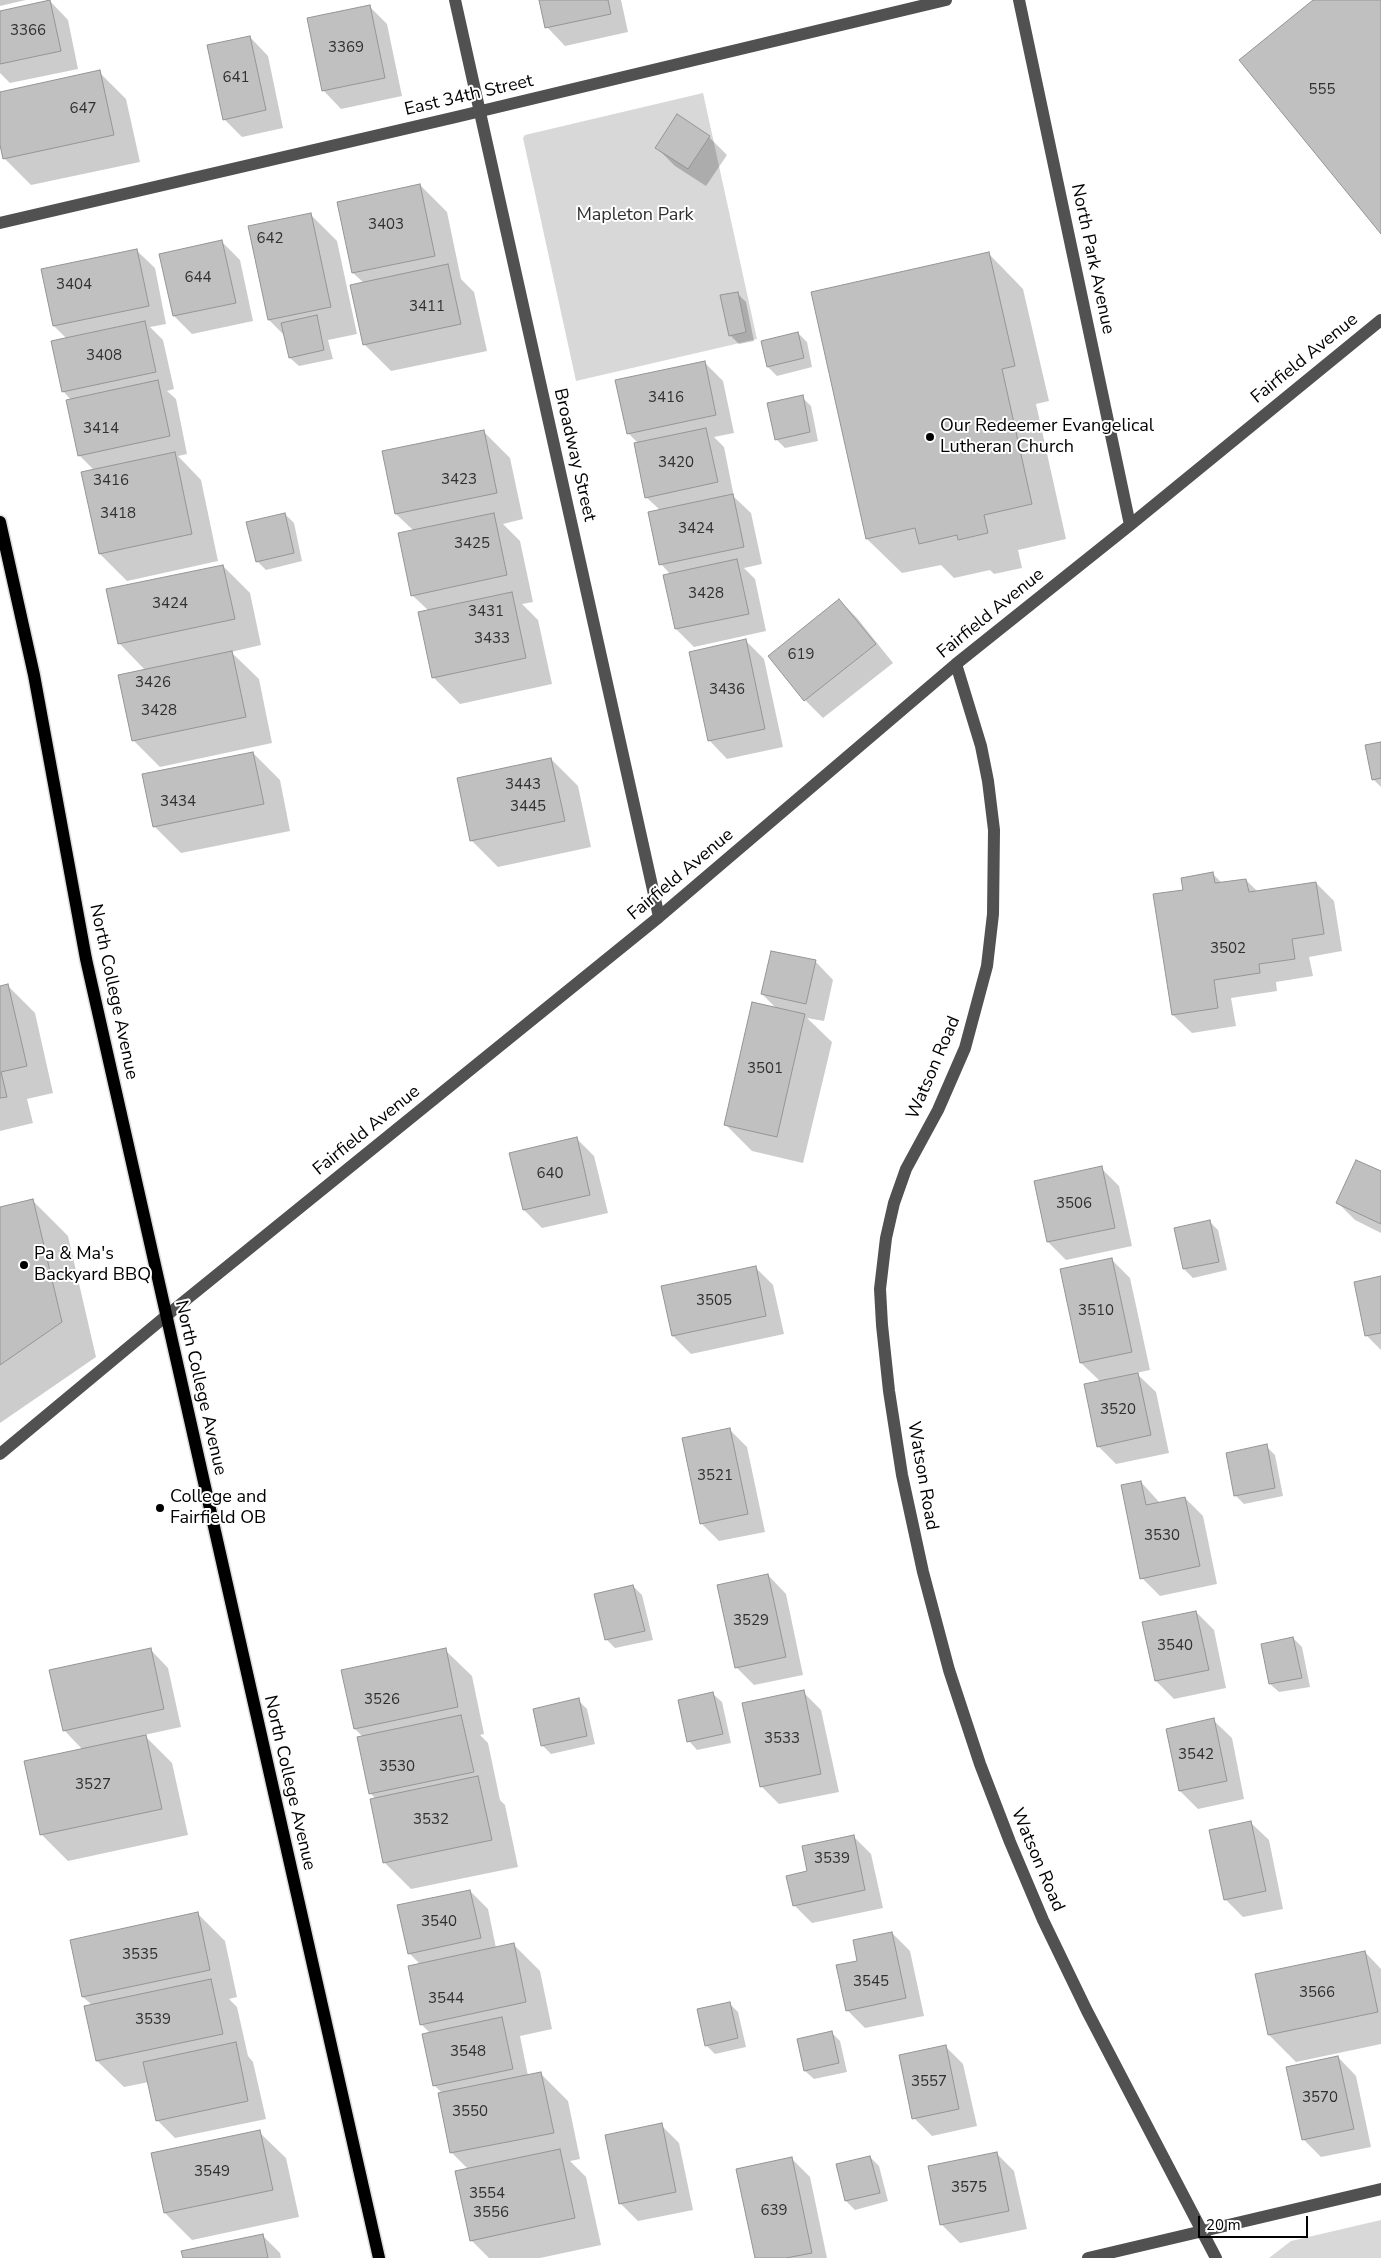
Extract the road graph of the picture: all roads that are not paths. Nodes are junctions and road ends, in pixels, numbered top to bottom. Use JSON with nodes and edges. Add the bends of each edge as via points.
{"nodes":[{"id":1,"x":454,"y":0,"type":"edge"},
{"id":2,"x":946,"y":0,"type":"edge"},
{"id":3,"x":1019,"y":0,"type":"edge"},
{"id":4,"x":480,"y":112,"type":"junction"},
{"id":5,"x":0,"y":223,"type":"edge"},
{"id":6,"x":1381,"y":320,"type":"edge"},
{"id":7,"x":0,"y":522,"type":"edge"},
{"id":8,"x":1130,"y":525,"type":"junction"},
{"id":9,"x":956,"y":664,"type":"junction"},
{"id":10,"x":658,"y":917,"type":"junction"},
{"id":11,"x":166,"y":1316,"type":"junction"},
{"id":12,"x":0,"y":1454,"type":"edge"},
{"id":13,"x":1381,"y":2190,"type":"edge"},
{"id":14,"x":1202,"y":2231,"type":"junction"},
{"id":15,"x":379,"y":2258,"type":"edge"},
{"id":16,"x":1088,"y":2258,"type":"edge"},
{"id":17,"x":1216,"y":2258,"type":"edge"}],
"edges":[{"from":1,"to":4,"type":"street","name":"Broadway Street"},
{"from":2,"to":4,"type":"street","name":"East 34th Street"},
{"from":3,"to":8,"type":"street","name":"North Park Avenue"},
{"from":4,"to":5,"type":"street","name":"East 34th Street"},
{"from":4,"to":10,"type":"street","name":"Broadway Street"},
{"from":6,"to":8,"type":"street","name":"Fairfield Avenue"},
{"from":7,"to":11,"type":"main road","name":"North College Avenue","via":[[34,674],[86,959]]},
{"from":8,"to":9,"type":"street","name":"Fairfield Avenue"},
{"from":9,"to":10,"type":"street","name":"Fairfield Avenue"},
{"from":9,"to":14,"type":"street","name":"Watson Road","via":[[988,780],[994,830],[993,914],[987,966],[965,1048],[938,1110],[906,1170],[886,1238],[881,1272],[889,1391],[912,1524],[936,1622],[964,1718],[1000,1819],[1042,1920]]},
{"from":10,"to":11,"type":"street","name":"Fairfield Avenue"},
{"from":11,"to":12,"type":"street","name":"Fairfield Avenue"},
{"from":11,"to":15,"type":"main road","name":"North College Avenue"},
{"from":13,"to":14,"type":"street"},
{"from":14,"to":16,"type":"street"},
{"from":14,"to":17,"type":"street","name":"Watson Road"}]}
